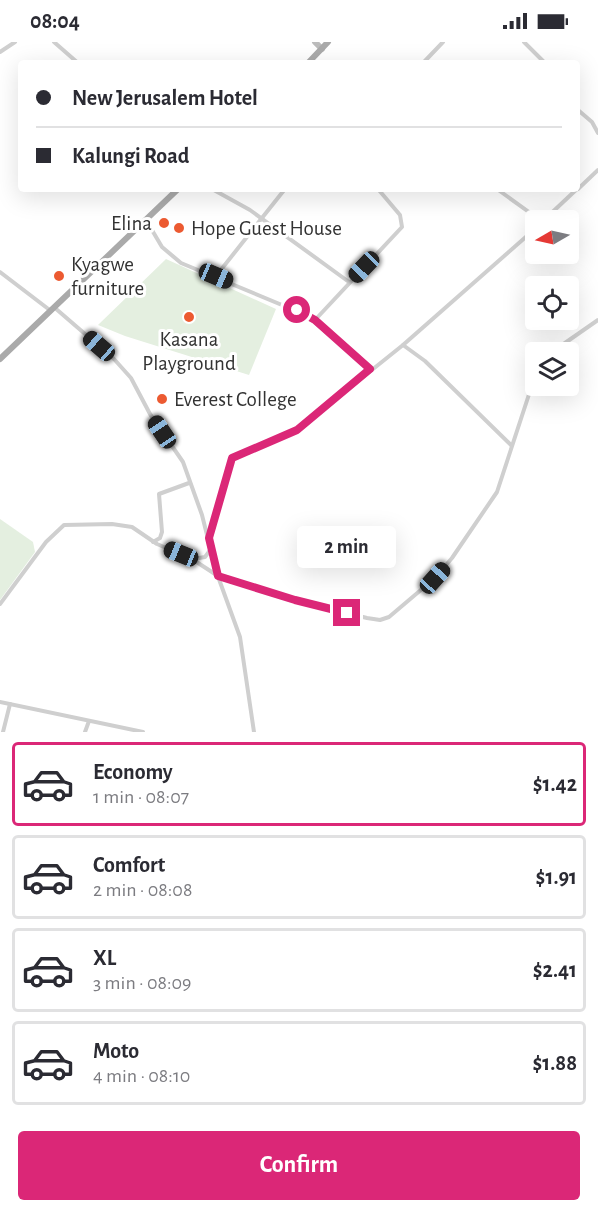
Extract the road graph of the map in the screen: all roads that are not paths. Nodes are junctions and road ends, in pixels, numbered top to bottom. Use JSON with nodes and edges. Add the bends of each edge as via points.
{"nodes":[{"id":1,"x":15,"y":42,"type":"edge"},
{"id":2,"x":54,"y":42,"type":"edge"},
{"id":3,"x":315,"y":42,"type":"edge"},
{"id":4,"x":328,"y":42,"type":"edge"},
{"id":5,"x":443,"y":42,"type":"edge"},
{"id":6,"x":524,"y":42,"type":"edge"},
{"id":7,"x":322,"y":49,"type":"junction"},
{"id":8,"x":0,"y":52,"type":"edge"},
{"id":9,"x":75,"y":60,"type":"edge"},
{"id":10,"x":311,"y":60,"type":"edge"},
{"id":11,"x":426,"y":60,"type":"edge"},
{"id":12,"x":542,"y":60,"type":"edge"},
{"id":13,"x":580,"y":112,"type":"edge"},
{"id":14,"x":598,"y":120,"type":"edge"},
{"id":15,"x":592,"y":122,"type":"junction"},
{"id":16,"x":598,"y":132,"type":"edge"},
{"id":17,"x":598,"y":170,"type":"edge"},
{"id":18,"x":580,"y":186,"type":"edge"},
{"id":19,"x":175,"y":192,"type":"edge"},
{"id":20,"x":218,"y":192,"type":"edge"},
{"id":21,"x":282,"y":192,"type":"edge"},
{"id":22,"x":380,"y":192,"type":"edge"},
{"id":23,"x":501,"y":192,"type":"edge"},
{"id":24,"x":574,"y":192,"type":"edge"},
{"id":25,"x":527,"y":210,"type":"edge"},
{"id":26,"x":553,"y":210,"type":"edge"},
{"id":27,"x":259,"y":219,"type":"junction"},
{"id":28,"x":145,"y":220,"type":"junction"},
{"id":29,"x":525,"y":238,"type":"edge"},
{"id":30,"x":0,"y":272,"type":"edge"},
{"id":31,"x":216,"y":276,"type":"junction"},
{"id":32,"x":350,"y":282,"type":"junction"},
{"id":33,"x":53,"y":310,"type":"junction"},
{"id":34,"x":315,"y":320,"type":"junction"},
{"id":35,"x":598,"y":320,"type":"edge"},
{"id":36,"x":566,"y":342,"type":"edge"},
{"id":37,"x":403,"y":345,"type":"junction"},
{"id":38,"x":0,"y":359,"type":"edge"},
{"id":39,"x":370,"y":369,"type":"junction"},
{"id":40,"x":528,"y":396,"type":"edge"},
{"id":41,"x":512,"y":445,"type":"junction"},
{"id":42,"x":189,"y":483,"type":"junction"},
{"id":43,"x":209,"y":538,"type":"junction"},
{"id":44,"x":153,"y":542,"type":"junction"},
{"id":45,"x":211,"y":549,"type":"junction"},
{"id":46,"x":192,"y":559,"type":"junction"},
{"id":47,"x":218,"y":576,"type":"junction"},
{"id":48,"x":0,"y":604,"type":"edge"},
{"id":49,"x":0,"y":702,"type":"edge"},
{"id":50,"x":10,"y":704,"type":"junction"},
{"id":51,"x":89,"y":720,"type":"junction"},
{"id":52,"x":3,"y":732,"type":"edge"},
{"id":53,"x":85,"y":732,"type":"edge"},
{"id":54,"x":143,"y":732,"type":"edge"},
{"id":55,"x":254,"y":732,"type":"edge"}],
"edges":[{"from":1,"to":8,"type":"street"},
{"from":2,"to":9,"type":"street"},
{"from":3,"to":7,"type":"main road"},
{"from":4,"to":7,"type":"main road"},
{"from":5,"to":11,"type":"street"},
{"from":6,"to":12,"type":"street"},
{"from":7,"to":10,"type":"main road"},
{"from":13,"to":15,"type":"street"},
{"from":14,"to":15,"type":"street"},
{"from":15,"to":16,"type":"street"},
{"from":17,"to":18,"type":"street"},
{"from":19,"to":28,"type":"main road"},
{"from":20,"to":27,"type":"street"},
{"from":21,"to":27,"type":"street"},
{"from":22,"to":32,"type":"street","via":[[400,216],[402,226]]},
{"from":23,"to":25,"type":"street"},
{"from":24,"to":26,"type":"street"},
{"from":27,"to":31,"type":"street"},
{"from":27,"to":32,"type":"street"},
{"from":28,"to":31,"type":"street","via":[[175,259]]},
{"from":28,"to":33,"type":"main road"},
{"from":29,"to":37,"type":"street"},
{"from":30,"to":33,"type":"street"},
{"from":31,"to":34,"type":"street"},
{"from":32,"to":34,"type":"street"},
{"from":33,"to":38,"type":"main road"},
{"from":33,"to":42,"type":"street","via":[[114,359],[131,378],[183,462]]},
{"from":34,"to":39,"type":"street"},
{"from":35,"to":36,"type":"street"},
{"from":37,"to":39,"type":"street"},
{"from":37,"to":41,"type":"street","via":[[425,361]]},
{"from":39,"to":43,"type":"street","via":[[297,430],[232,458]]},
{"from":40,"to":41,"type":"street"},
{"from":41,"to":47,"type":"street","via":[[497,492],[480,520],[435,578],[389,617],[380,620],[295,600]]},
{"from":42,"to":43,"type":"street"},
{"from":42,"to":44,"type":"street","via":[[159,494],[162,532]]},
{"from":43,"to":45,"type":"street"},
{"from":44,"to":46,"type":"street"},
{"from":44,"to":48,"type":"street","via":[[132,527],[67,523],[46,542]]},
{"from":45,"to":46,"type":"street","via":[[205,557]]},
{"from":45,"to":47,"type":"street"},
{"from":46,"to":47,"type":"street"},
{"from":47,"to":55,"type":"street","via":[[240,637]]},
{"from":49,"to":50,"type":"street"},
{"from":50,"to":51,"type":"street"},
{"from":50,"to":52,"type":"street"},
{"from":51,"to":53,"type":"street"},
{"from":51,"to":54,"type":"street"}]}
